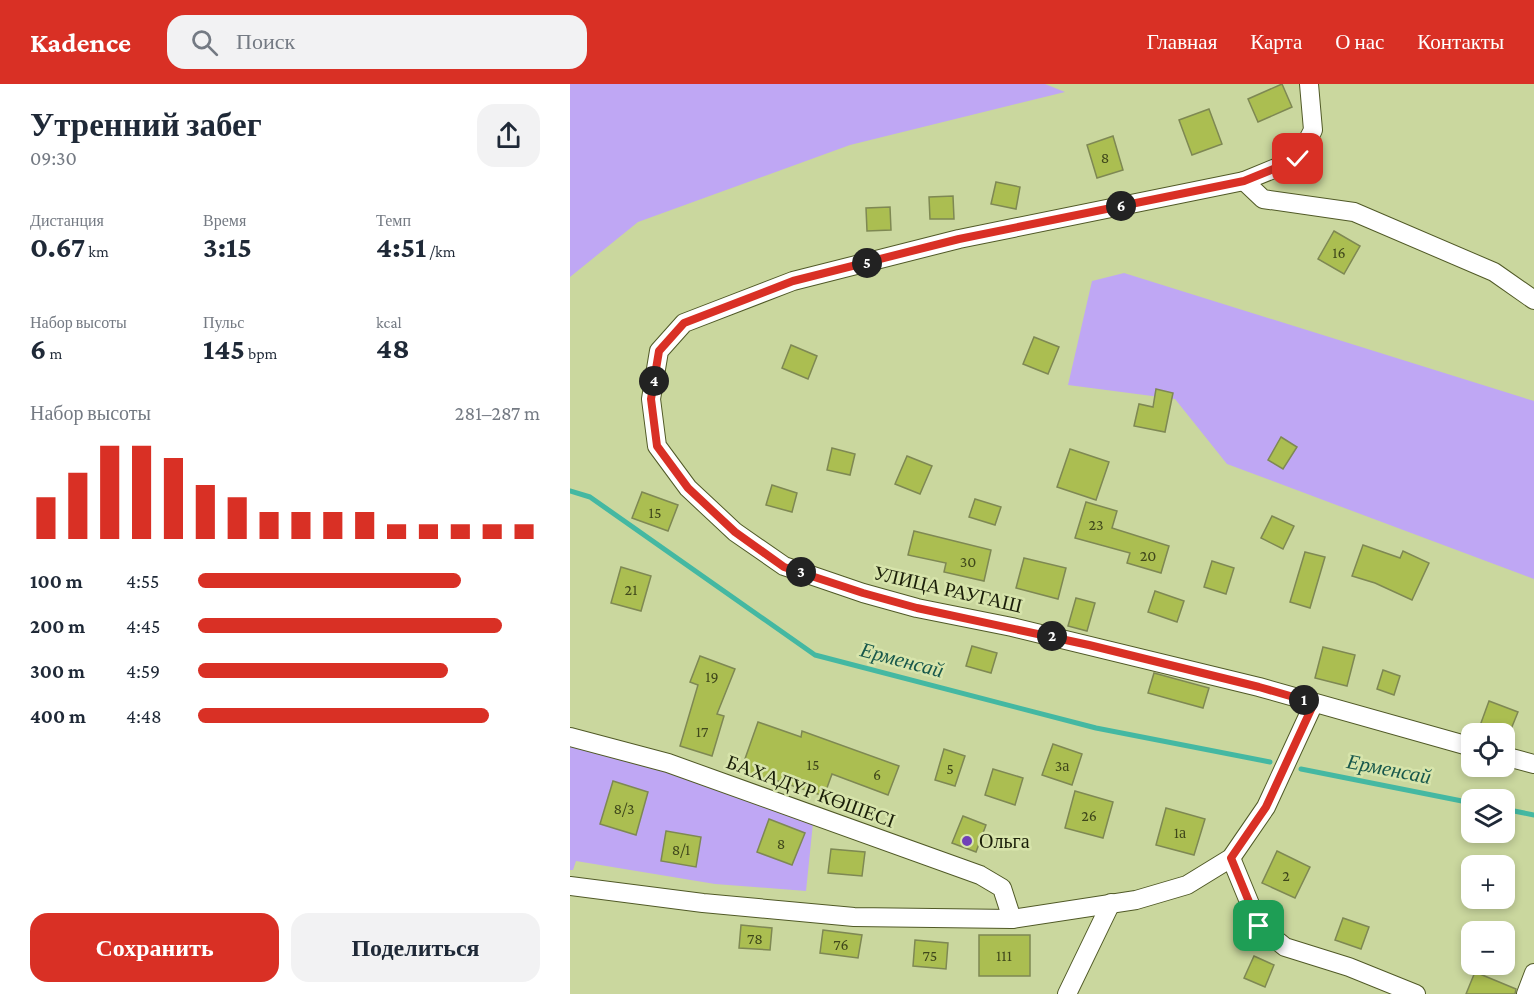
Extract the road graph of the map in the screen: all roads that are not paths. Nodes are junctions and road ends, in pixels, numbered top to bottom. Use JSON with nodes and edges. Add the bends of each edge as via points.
{"nodes":[{"id":1,"x":1309,"y":84,"type":"edge"},
{"id":2,"x":1244,"y":181,"type":"junction"},
{"id":3,"x":1534,"y":300,"type":"edge"},
{"id":4,"x":1314,"y":703,"type":"junction"},
{"id":5,"x":570,"y":737,"type":"edge"},
{"id":6,"x":1461,"y":744,"type":"edge"},
{"id":7,"x":1515,"y":759,"type":"edge"},
{"id":8,"x":1534,"y":764,"type":"edge"},
{"id":9,"x":1231,"y":858,"type":"junction"},
{"id":10,"x":570,"y":886,"type":"edge"},
{"id":11,"x":1111,"y":903,"type":"junction"},
{"id":12,"x":1012,"y":919,"type":"junction"},
{"id":13,"x":1534,"y":973,"type":"edge"},
{"id":14,"x":1067,"y":994,"type":"edge"},
{"id":15,"x":1416,"y":994,"type":"edge"},
{"id":16,"x":1526,"y":994,"type":"edge"}],
"edges":[{"from":1,"to":2,"type":"street","via":[[1312,130],[1298,159]]},
{"from":2,"to":3,"type":"street","via":[[1263,199],[1354,212],[1374,220],[1494,272]]},
{"from":2,"to":4,"type":"street","name":"УЛИЦА РАУГАШ","via":[[959,239],[793,281],[684,323],[659,351],[651,399],[657,446],[688,488],[735,532],[784,567],[917,608],[1112,650]]},
{"from":4,"to":6,"type":"street","name":"УЛИЦА РАУГАШ"},
{"from":4,"to":9,"type":"street","via":[[1266,807]]},
{"from":5,"to":12,"type":"street","name":"БАХАДҮР КӨШЕСІ","via":[[668,763],[980,875],[1002,888]]},
{"from":7,"to":8,"type":"street"},
{"from":9,"to":11,"type":"street","via":[[1187,885]]},
{"from":9,"to":15,"type":"street","via":[[1259,926],[1285,947]]},
{"from":10,"to":12,"type":"street","via":[[854,917]]},
{"from":11,"to":12,"type":"street"},
{"from":11,"to":14,"type":"street"},
{"from":13,"to":16,"type":"street"}]}
